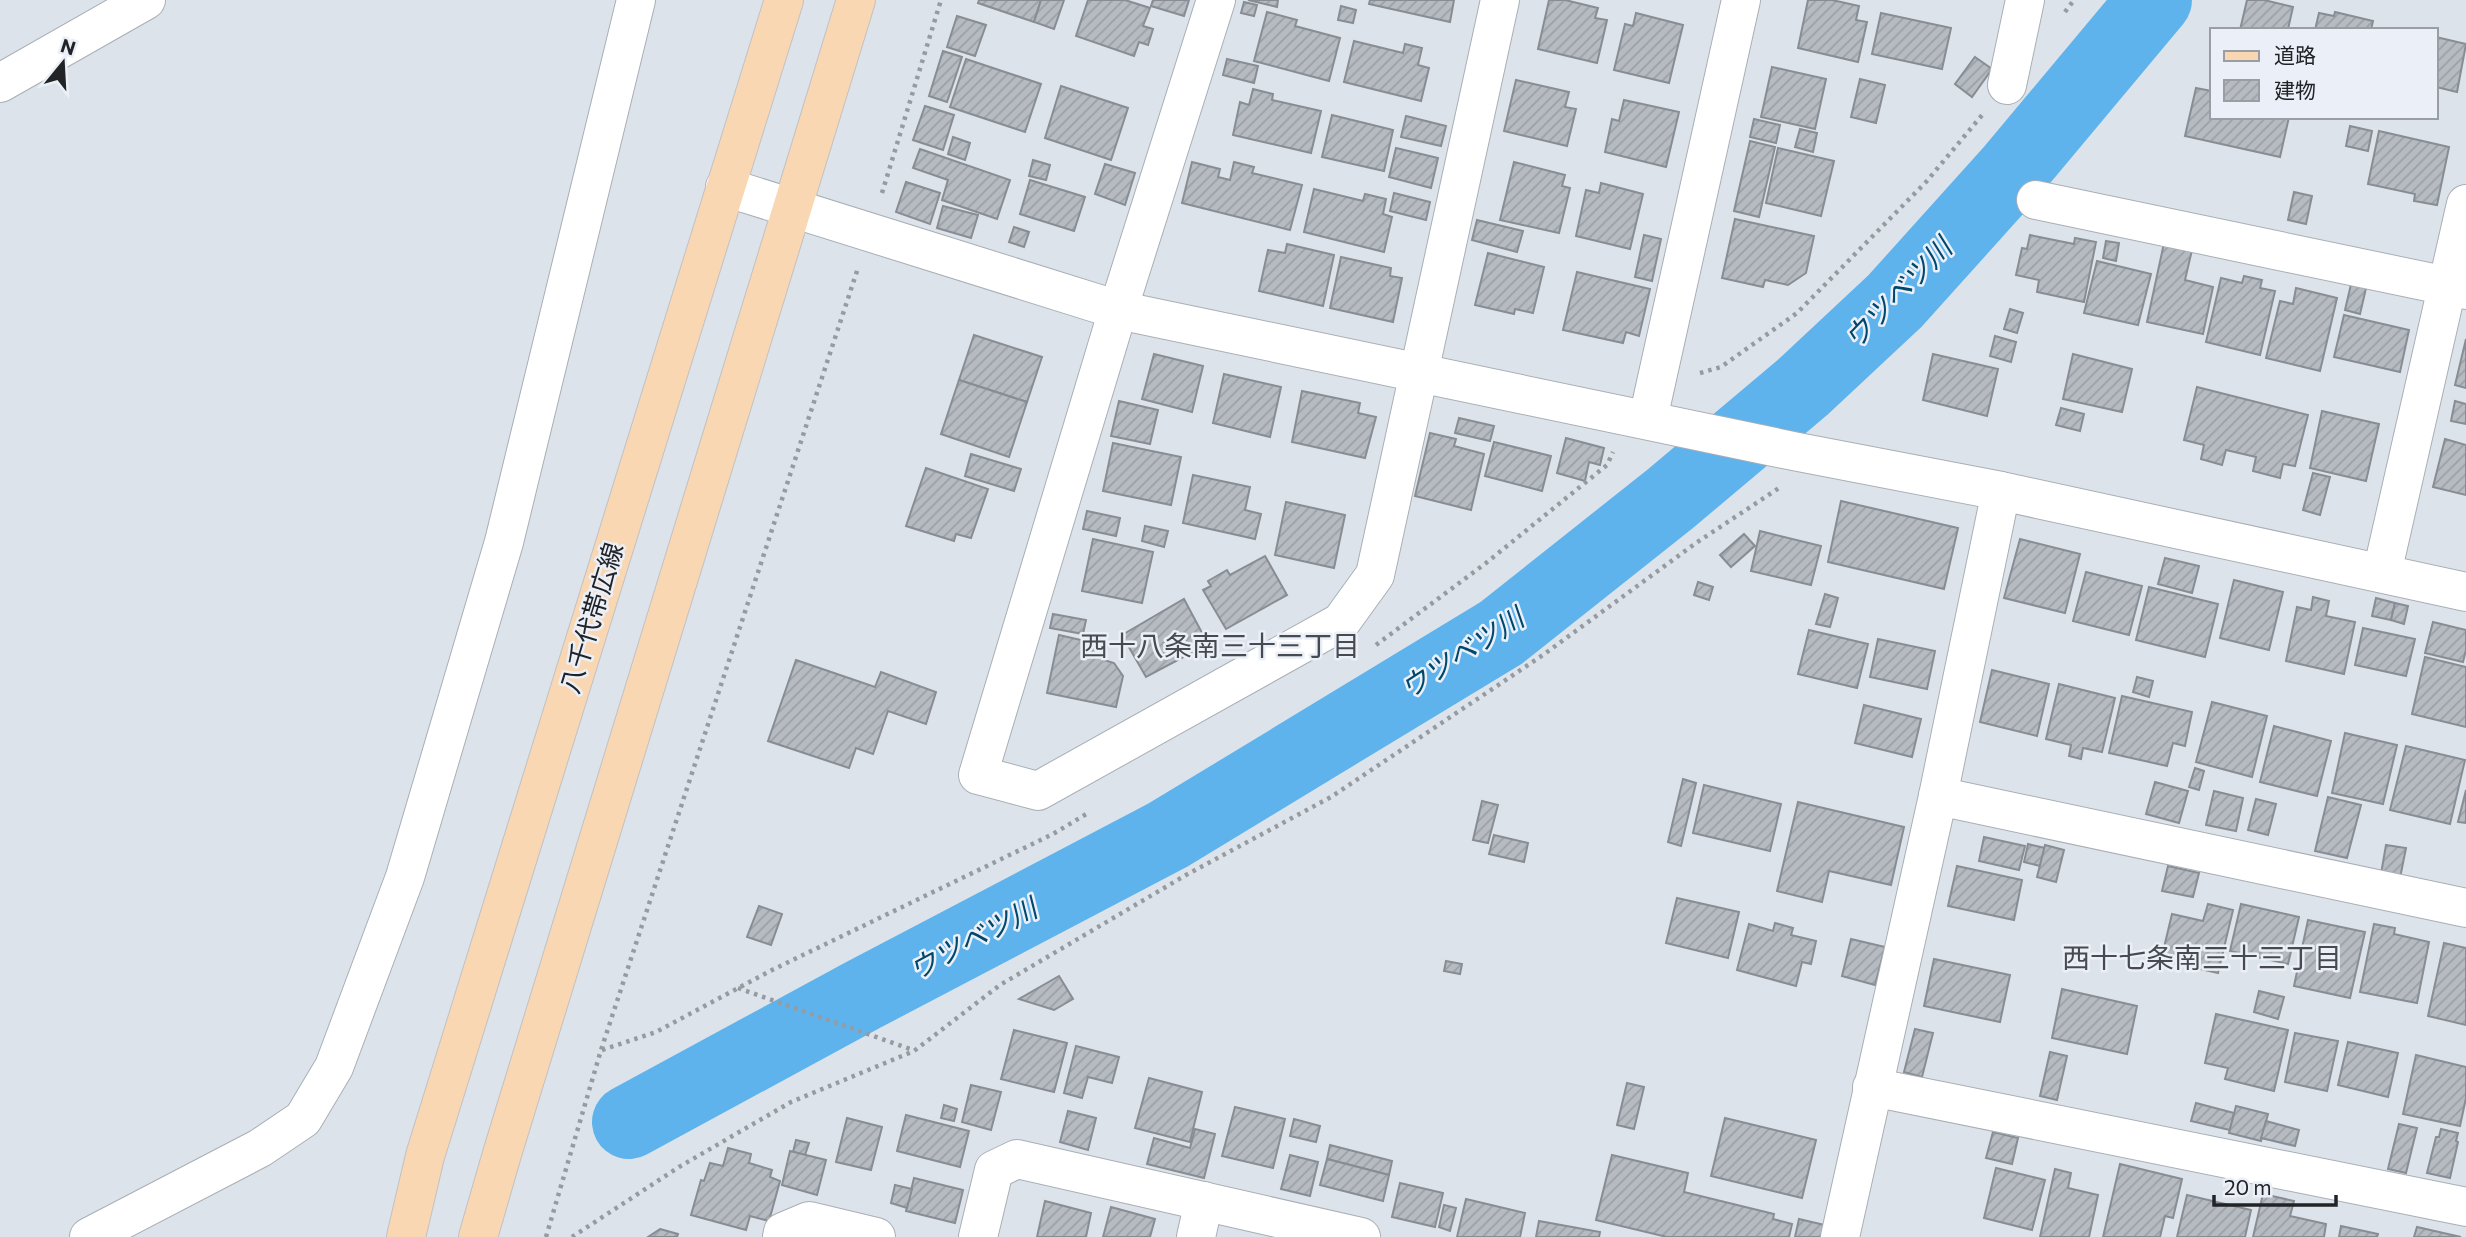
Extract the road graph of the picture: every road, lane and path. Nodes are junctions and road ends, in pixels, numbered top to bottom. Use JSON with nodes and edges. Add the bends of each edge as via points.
{"nodes":[{"id":1,"x":146,"y":0,"type":"edge"},
{"id":2,"x":636,"y":0,"type":"edge"},
{"id":3,"x":784,"y":0,"type":"edge"},
{"id":4,"x":856,"y":0,"type":"edge"},
{"id":5,"x":941,"y":0,"type":"edge"},
{"id":6,"x":1216,"y":0,"type":"edge"},
{"id":7,"x":1500,"y":0,"type":"edge"},
{"id":8,"x":1741,"y":0,"type":"edge"},
{"id":9,"x":2025,"y":0,"type":"edge"},
{"id":10,"x":2074,"y":0,"type":"edge"},
{"id":11,"x":2057,"y":21,"type":"dead end"},
{"id":12,"x":0,"y":83,"type":"edge"},
{"id":13,"x":2007,"y":85,"type":"joint"},
{"id":14,"x":725,"y":187,"type":"junction"},
{"id":15,"x":2036,"y":200,"type":"dead end"},
{"id":16,"x":2466,"y":204,"type":"edge"},
{"id":17,"x":792,"y":207,"type":"junction"},
{"id":18,"x":870,"y":232,"type":"junction"},
{"id":19,"x":2457,"y":288,"type":"edge"},
{"id":20,"x":1118,"y":310,"type":"junction"},
{"id":21,"x":1419,"y":373,"type":"junction"},
{"id":22,"x":1657,"y":409,"type":"junction"},
{"id":23,"x":1801,"y":453,"type":"junction"},
{"id":24,"x":2001,"y":491,"type":"junction"},
{"id":25,"x":2382,"y":573,"type":"junction"},
{"id":26,"x":2466,"y":592,"type":"edge"},
{"id":27,"x":1938,"y":796,"type":"junction"},
{"id":28,"x":2466,"y":908,"type":"edge"},
{"id":29,"x":738,"y":988,"type":"dead end"},
{"id":30,"x":914,"y":1051,"type":"junction"},
{"id":31,"x":1872,"y":1087,"type":"junction"},
{"id":32,"x":2466,"y":1207,"type":"edge"},
{"id":33,"x":1200,"y":1219,"type":"edge"},
{"id":34,"x":89,"y":1237,"type":"edge"},
{"id":35,"x":406,"y":1237,"type":"edge"},
{"id":36,"x":478,"y":1237,"type":"edge"},
{"id":37,"x":546,"y":1237,"type":"edge"},
{"id":38,"x":572,"y":1237,"type":"edge"},
{"id":39,"x":782,"y":1237,"type":"edge"},
{"id":40,"x":876,"y":1237,"type":"edge"},
{"id":41,"x":978,"y":1237,"type":"edge"},
{"id":42,"x":1361,"y":1237,"type":"edge"},
{"id":43,"x":1840,"y":1237,"type":"edge"}],
"edges":[{"from":1,"to":12,"type":"street"},
{"from":2,"to":34,"type":"street","via":[[504,541],[405,877],[334,1067],[303,1119],[260,1148]]},
{"from":3,"to":14,"type":"main road","name":"八千代帯広線"},
{"from":4,"to":17,"type":"main road"},
{"from":5,"to":18,"type":"path"},
{"from":6,"to":20,"type":"street"},
{"from":7,"to":21,"type":"street"},
{"from":8,"to":22,"type":"street"},
{"from":9,"to":13,"type":"street"},
{"from":10,"to":11,"type":"path"},
{"from":13,"to":22,"type":"path","via":[[1926,182],[1797,313]]},
{"from":14,"to":17,"type":"street"},
{"from":14,"to":35,"type":"main road","name":"八千代帯広線","via":[[425,1156]]},
{"from":15,"to":19,"type":"street"},
{"from":16,"to":19,"type":"street"},
{"from":17,"to":18,"type":"street"},
{"from":17,"to":36,"type":"main road"},
{"from":18,"to":20,"type":"street"},
{"from":18,"to":37,"type":"path","via":[[601,1051]]},
{"from":19,"to":25,"type":"street"},
{"from":20,"to":21,"type":"street"},
{"from":20,"to":21,"type":"street","via":[[978,775],[1038,791],[1341,622],[1375,575]]},
{"from":21,"to":22,"type":"street"},
{"from":22,"to":23,"type":"street"},
{"from":23,"to":24,"type":"street"},
{"from":23,"to":30,"type":"path","via":[[1775,492],[1354,782],[1000,985]]},
{"from":24,"to":25,"type":"street"},
{"from":24,"to":27,"type":"street"},
{"from":25,"to":26,"type":"street"},
{"from":27,"to":28,"type":"street"},
{"from":27,"to":31,"type":"street"},
{"from":29,"to":30,"type":"path"},
{"from":30,"to":38,"type":"path","via":[[791,1102],[678,1167]]},
{"from":31,"to":32,"type":"street"},
{"from":31,"to":43,"type":"street"},
{"from":33,"to":41,"type":"street","via":[[1017,1159],[994,1170]]},
{"from":33,"to":42,"type":"street"},
{"from":39,"to":40,"type":"street","via":[[783,1232],[809,1221]]}]}
